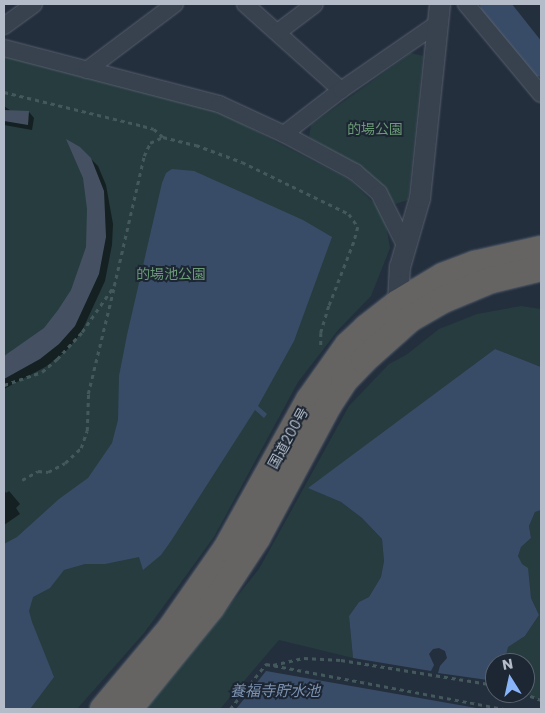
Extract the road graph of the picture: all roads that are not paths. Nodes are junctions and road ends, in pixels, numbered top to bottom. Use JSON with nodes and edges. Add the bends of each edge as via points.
{"nodes":[{"id":1,"x":34,"y":4,"type":"edge"},
{"id":2,"x":175,"y":4,"type":"edge"},
{"id":3,"x":245,"y":4,"type":"edge"},
{"id":4,"x":315,"y":4,"type":"edge"},
{"id":5,"x":466,"y":4,"type":"edge"},
{"id":6,"x":439,"y":13,"type":"edge"},
{"id":7,"x":4,"y":26,"type":"edge"},
{"id":8,"x":278,"y":32,"type":"junction"},
{"id":9,"x":4,"y":48,"type":"edge"},
{"id":10,"x":87,"y":70,"type":"junction"},
{"id":11,"x":341,"y":90,"type":"junction"},
{"id":12,"x":541,"y":94,"type":"edge"},
{"id":13,"x":284,"y":134,"type":"junction"},
{"id":14,"x":406,"y":247,"type":"junction"},
{"id":15,"x":541,"y":249,"type":"edge"},
{"id":16,"x":541,"y":268,"type":"edge"},
{"id":17,"x":404,"y":311,"type":"junction"},
{"id":18,"x":103,"y":709,"type":"edge"},
{"id":19,"x":129,"y":709,"type":"edge"}],
"edges":[{"from":1,"to":7,"type":"street"},
{"from":2,"to":10,"type":"street"},
{"from":3,"to":8,"type":"street"},
{"from":4,"to":8,"type":"street"},
{"from":5,"to":12,"type":"street"},
{"from":6,"to":11,"type":"street"},
{"from":6,"to":14,"type":"street","via":[[420,198]]},
{"from":8,"to":11,"type":"street"},
{"from":9,"to":10,"type":"street"},
{"from":10,"to":13,"type":"street","via":[[219,104]]},
{"from":11,"to":13,"type":"street"},
{"from":13,"to":14,"type":"street","via":[[355,172],[379,194]]},
{"from":14,"to":17,"type":"street","via":[[400,267]]},
{"from":15,"to":17,"type":"highway","name":"国道200号","via":[[474,264],[443,276]]},
{"from":16,"to":17,"type":"highway","name":"国道200号","via":[[491,280],[443,300]]},
{"from":17,"to":18,"type":"highway","name":"国道200号","via":[[366,328],[348,345],[309,400],[226,549],[171,628]]},
{"from":17,"to":19,"type":"highway","name":"国道200号","via":[[344,381],[237,569],[184,644]]}]}
